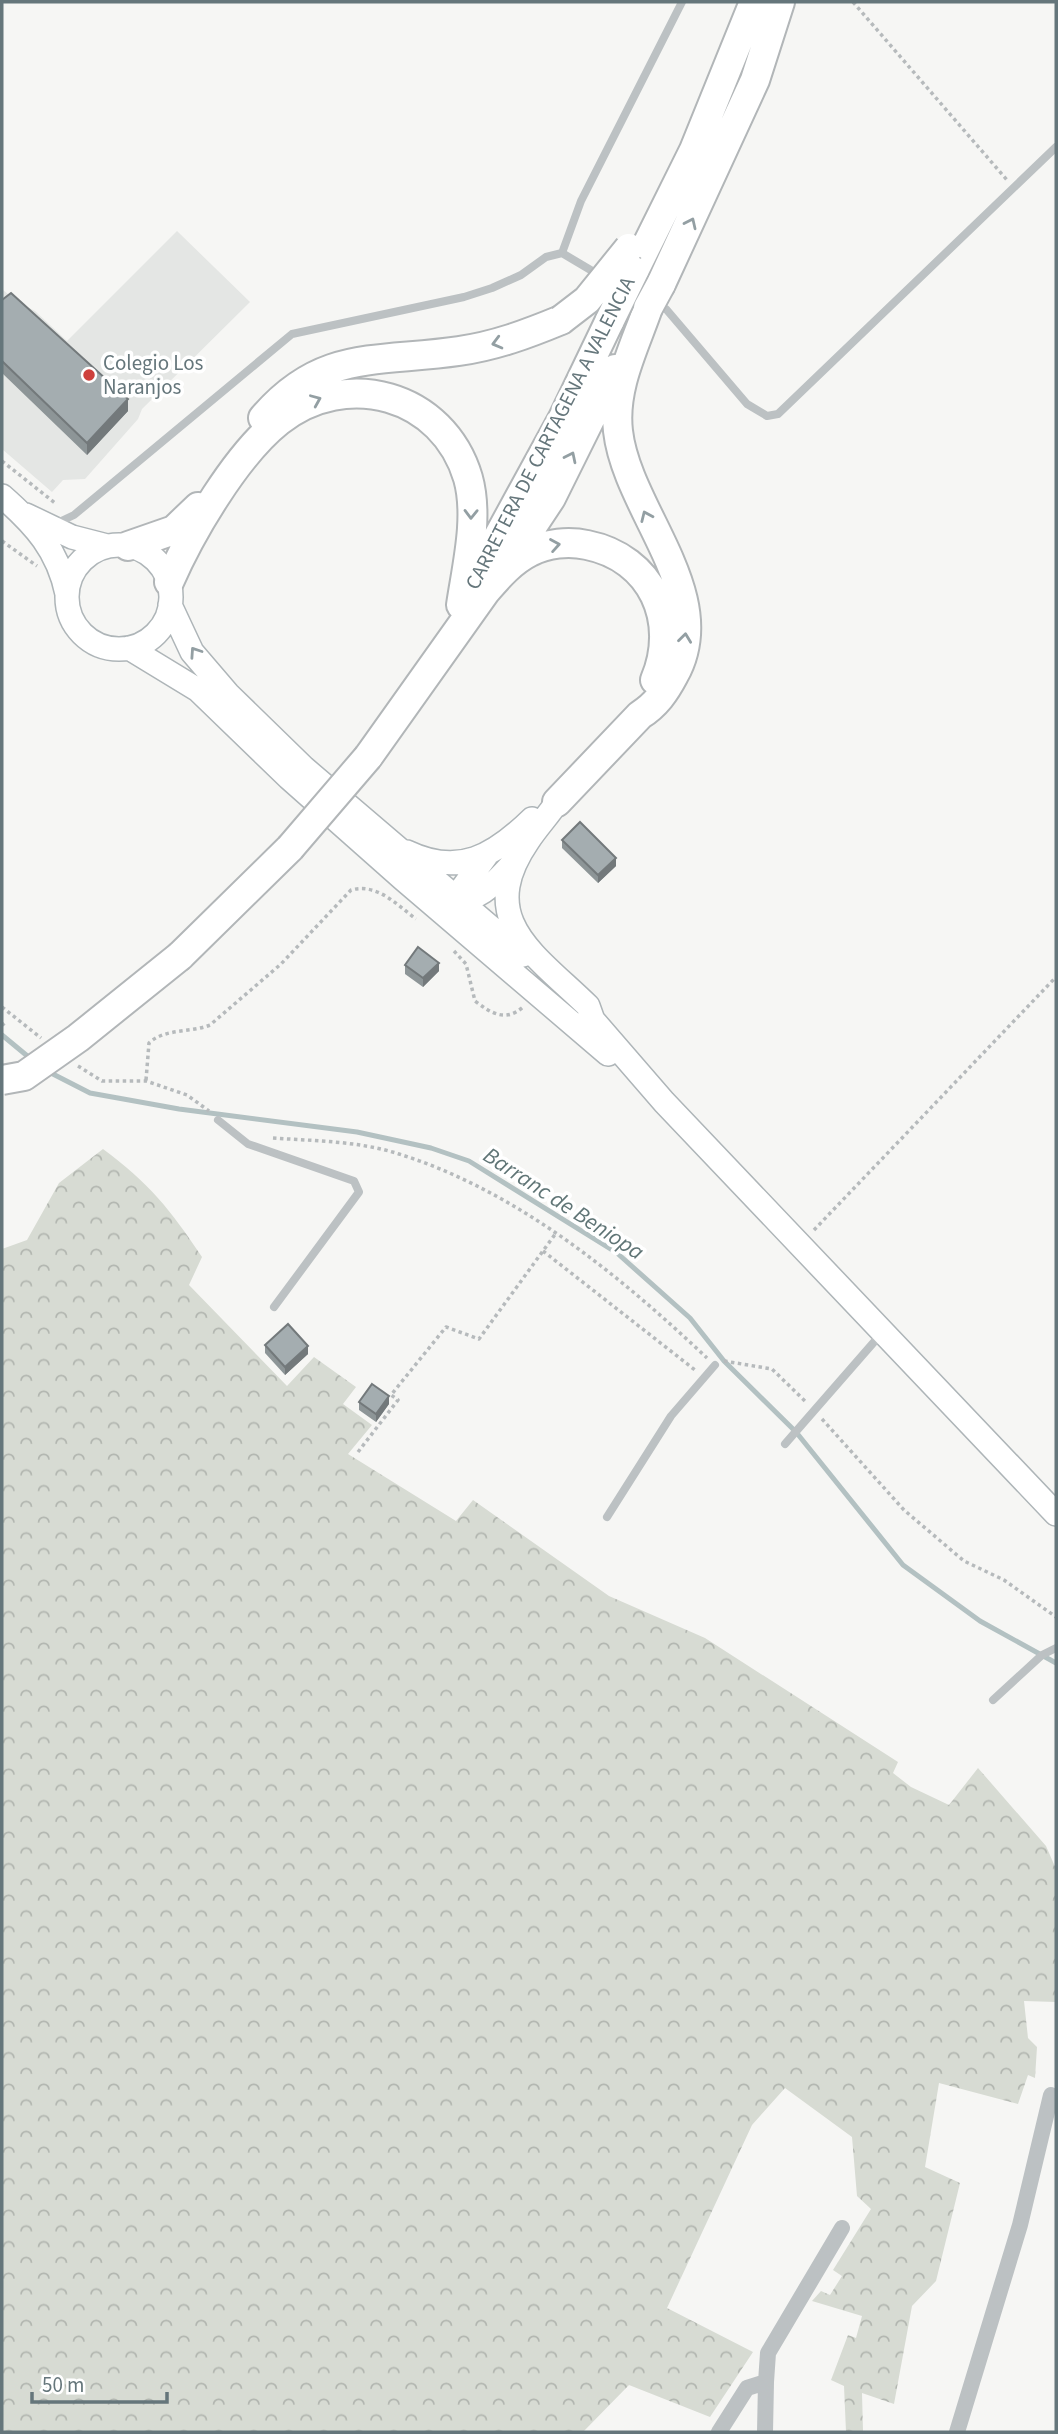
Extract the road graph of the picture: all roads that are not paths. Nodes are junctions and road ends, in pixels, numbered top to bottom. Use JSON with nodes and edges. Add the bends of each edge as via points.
{"nodes":[{"id":1,"x":682,"y":2,"type":"edge"},
{"id":2,"x":738,"y":2,"type":"edge"},
{"id":3,"x":754,"y":2,"type":"edge"},
{"id":4,"x":780,"y":2,"type":"edge"},
{"id":5,"x":790,"y":2,"type":"edge"},
{"id":6,"x":755,"y":80,"type":"junction"},
{"id":7,"x":1056,"y":147,"type":"edge"},
{"id":8,"x":562,"y":253,"type":"junction"},
{"id":9,"x":631,"y":260,"type":"junction"},
{"id":10,"x":655,"y":296,"type":"junction"},
{"id":11,"x":2,"y":496,"type":"edge"},
{"id":12,"x":20,"y":512,"type":"junction"},
{"id":13,"x":50,"y":527,"type":"junction"},
{"id":14,"x":118,"y":546,"type":"junction"},
{"id":15,"x":498,"y":578,"type":"junction"},
{"id":16,"x":65,"y":583,"type":"junction"},
{"id":17,"x":169,"y":594,"type":"junction"},
{"id":18,"x":461,"y":605,"type":"junction"},
{"id":19,"x":129,"y":648,"type":"junction"},
{"id":20,"x":215,"y":705,"type":"junction"},
{"id":21,"x":640,"y":715,"type":"junction"},
{"id":22,"x":363,"y":753,"type":"junction"},
{"id":23,"x":558,"y":802,"type":"junction"},
{"id":24,"x":392,"y":844,"type":"junction"},
{"id":25,"x":520,"y":855,"type":"junction"},
{"id":26,"x":486,"y":856,"type":"junction"},
{"id":27,"x":458,"y":902,"type":"junction"},
{"id":28,"x":563,"y":1014,"type":"junction"},
{"id":29,"x":593,"y":1020,"type":"junction"},
{"id":30,"x":2,"y":1078,"type":"edge"},
{"id":31,"x":664,"y":1102,"type":"junction"},
{"id":32,"x":218,"y":1120,"type":"road end"},
{"id":33,"x":274,"y":1307,"type":"dead end"},
{"id":34,"x":883,"y":1331,"type":"junction"},
{"id":35,"x":715,"y":1366,"type":"road end"},
{"id":36,"x":785,"y":1444,"type":"dead end"},
{"id":37,"x":1056,"y":1514,"type":"edge"},
{"id":38,"x":607,"y":1517,"type":"dead end"},
{"id":39,"x":1056,"y":1648,"type":"edge"},
{"id":40,"x":993,"y":1700,"type":"dead end"},
{"id":41,"x":1051,"y":2095,"type":"dead end"},
{"id":42,"x":842,"y":2228,"type":"dead end"},
{"id":43,"x":766,"y":2382,"type":"junction"},
{"id":44,"x":719,"y":2432,"type":"edge"},
{"id":45,"x":765,"y":2432,"type":"edge"},
{"id":46,"x":957,"y":2432,"type":"edge"}],
"edges":[{"from":1,"to":8,"type":"lane","via":[[581,201]]},
{"from":2,"to":9,"type":"highway"},
{"from":3,"to":9,"type":"highway","name":"CARRETERA DE CARTAGENA A VALENCIA","via":[[694,150]]},
{"from":4,"to":6,"type":"highway"},
{"from":5,"to":6,"type":"lane"},
{"from":10,"to":6,"type":"highway","one_way":true},
{"from":7,"to":8,"type":"lane","via":[[778,414],[767,416],[741,398],[666,309]]},
{"from":8,"to":13,"type":"lane","via":[[464,297],[292,334],[74,515]]},
{"from":9,"to":14,"type":"highway","one_way":true,"bridge":true,"via":[[561,320],[495,345],[356,362],[318,372],[278,400],[192,515],[174,530]]},
{"from":9,"to":18,"type":"highway","name":"CARRETERA DE CARTAGENA A VALENCIA","bridge":true,"via":[[610,320],[563,418]]},
{"from":15,"to":10,"type":"highway","one_way":true,"via":[[551,498],[625,346]]},
{"from":21,"to":10,"type":"highway","one_way":true,"via":[[655,706],[675,675],[687,633],[683,594],[628,476],[617,429],[620,387]]},
{"from":11,"to":12,"type":"street"},
{"from":12,"to":13,"type":"street"},
{"from":12,"to":16,"type":"street","via":[[56,555]]},
{"from":13,"to":14,"type":"street","via":[[72,537]]},
{"from":14,"to":16,"type":"street","via":[[92,552]]},
{"from":14,"to":17,"type":"street","via":[[153,558]]},
{"from":15,"to":21,"type":"highway","one_way":true,"via":[[532,550],[573,542],[619,556],[644,575],[661,606],[665,629],[661,663]]},
{"from":15,"to":22,"type":"highway"},
{"from":16,"to":19,"type":"street","via":[[68,610],[85,636],[113,648]]},
{"from":17,"to":18,"type":"highway","one_way":true,"via":[[194,531],[263,435],[323,396],[362,392],[410,406],[442,430],[460,458],[472,508]]},
{"from":17,"to":19,"type":"street","via":[[156,633]]},
{"from":24,"to":17,"type":"street","one_way":true,"via":[[228,694],[192,652]]},
{"from":18,"to":22,"type":"highway","name":"CARRETERA DE CARTAGENA A VALENCIA"},
{"from":19,"to":20,"type":"street"},
{"from":20,"to":27,"type":"street","via":[[242,723],[444,901]]},
{"from":20,"to":28,"type":"street","via":[[402,879]]},
{"from":21,"to":23,"type":"highway"},
{"from":22,"to":30,"type":"highway","name":"CARRETERA DE CARTAGENA A VALENCIA","bridge":true,"via":[[284,844],[175,951],[78,1038],[24,1076]]},
{"from":23,"to":25,"type":"street"},
{"from":23,"to":26,"type":"street"},
{"from":24,"to":26,"type":"street","via":[[425,860],[444,863]]},
{"from":24,"to":27,"type":"street"},
{"from":25,"to":27,"type":"street","via":[[482,893]]},
{"from":25,"to":29,"type":"street","via":[[505,904],[508,919],[517,935],[588,1006]]},
{"from":26,"to":27,"type":"street","via":[[468,878]]},
{"from":27,"to":28,"type":"street","via":[[457,912],[555,1000]]},
{"from":27,"to":29,"type":"street"},
{"from":28,"to":31,"type":"street"},
{"from":29,"to":31,"type":"street"},
{"from":31,"to":34,"type":"street"},
{"from":32,"to":33,"type":"lane","via":[[248,1144],[354,1181],[359,1192]]},
{"from":34,"to":36,"type":"lane"},
{"from":34,"to":37,"type":"street"},
{"from":35,"to":38,"type":"lane","via":[[671,1416]]},
{"from":39,"to":40,"type":"lane","via":[[1042,1655]]},
{"from":41,"to":46,"type":"street","via":[[1020,2225]]},
{"from":42,"to":43,"type":"street","via":[[768,2353]]},
{"from":43,"to":44,"type":"street","via":[[747,2388]]},
{"from":43,"to":45,"type":"street"}]}
